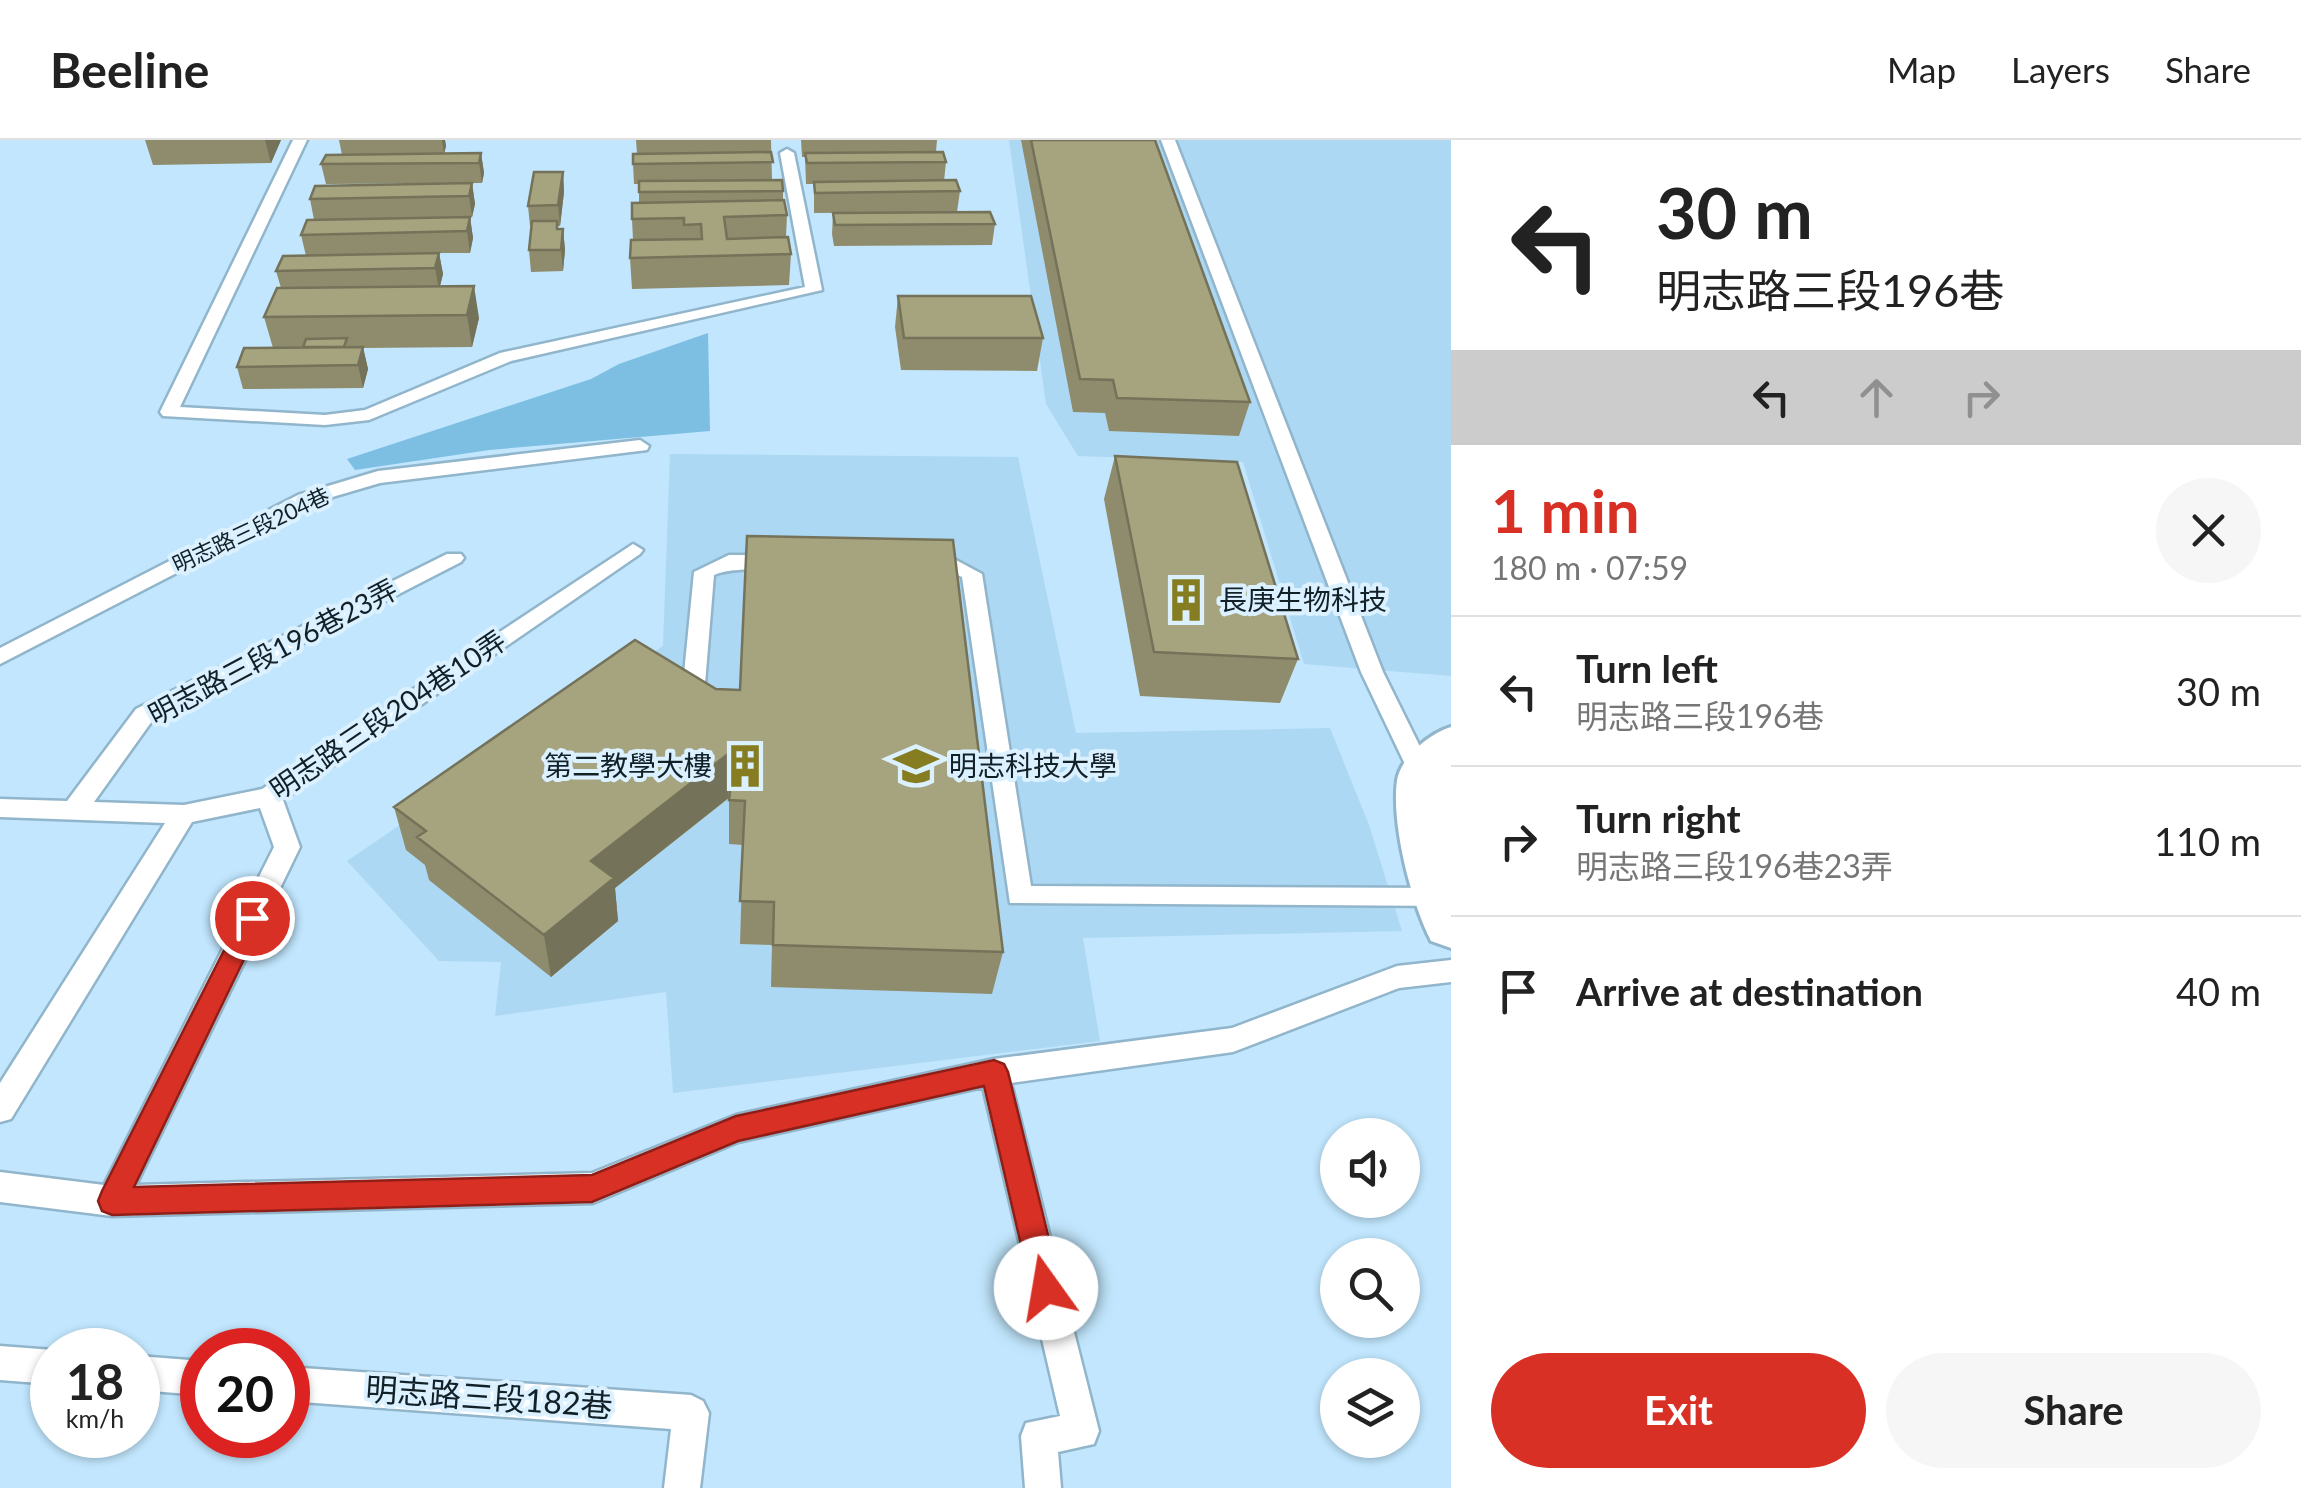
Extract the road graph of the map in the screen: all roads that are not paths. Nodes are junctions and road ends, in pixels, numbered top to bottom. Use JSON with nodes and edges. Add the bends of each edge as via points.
{"nodes":[{"id":1,"x":300,"y":140,"type":"edge"},
{"id":2,"x":1168,"y":140,"type":"edge"},
{"id":3,"x":787,"y":153,"type":"dead end"},
{"id":4,"x":640,"y":446,"type":"dead end"},
{"id":5,"x":634,"y":550,"type":"dead end"},
{"id":6,"x":454,"y":558,"type":"dead end"},
{"id":7,"x":808,"y":562,"type":"edge"},
{"id":8,"x":907,"y":562,"type":"edge"},
{"id":9,"x":0,"y":658,"type":"edge"},
{"id":10,"x":694,"y":684,"type":"edge"},
{"id":11,"x":1437,"y":761,"type":"edge"},
{"id":12,"x":270,"y":797,"type":"junction"},
{"id":13,"x":0,"y":808,"type":"edge"},
{"id":14,"x":72,"y":813,"type":"junction"},
{"id":15,"x":184,"y":814,"type":"junction"},
{"id":16,"x":1448,"y":912,"type":"edge"},
{"id":17,"x":1451,"y":971,"type":"edge"},
{"id":18,"x":994,"y":1072,"type":"junction"},
{"id":19,"x":0,"y":1109,"type":"edge"},
{"id":20,"x":0,"y":1187,"type":"edge"},
{"id":21,"x":112,"y":1201,"type":"junction"},
{"id":22,"x":0,"y":1364,"type":"edge"},
{"id":23,"x":30,"y":1366,"type":"edge"},
{"id":24,"x":310,"y":1386,"type":"edge"},
{"id":25,"x":682,"y":1488,"type":"edge"},
{"id":26,"x":1043,"y":1488,"type":"edge"}],
"edges":[{"from":1,"to":3,"type":"lane","via":[[169,412],[324,420],[370,415],[506,358],[814,290]]},
{"from":2,"to":11,"type":"lane","via":[[1372,672]]},
{"from":4,"to":9,"type":"lane","name":"明志路三段204巷","via":[[378,478],[305,500]]},
{"from":5,"to":12,"type":"lane","name":"明志路三段204巷10弄"},
{"from":6,"to":14,"type":"lane","name":"明志路三段196巷23弄","via":[[144,715]]},
{"from":7,"to":10,"type":"lane","via":[[728,561],[704,572]]},
{"from":8,"to":16,"type":"lane","via":[[947,563],[972,574],[1018,896]]},
{"from":11,"to":16,"type":"street","via":[[1424,828]]},
{"from":12,"to":15,"type":"lane","name":"明志路三段204巷10弄"},
{"from":12,"to":21,"type":"lane","via":[[287,846]]},
{"from":13,"to":14,"type":"lane","name":"明志路三段204巷10弄"},
{"from":14,"to":15,"type":"lane","name":"明志路三段204巷10弄"},
{"from":15,"to":19,"type":"lane"},
{"from":17,"to":18,"type":"lane","via":[[1396,977],[1233,1040]]},
{"from":18,"to":21,"type":"lane","via":[[736,1129],[592,1188]]},
{"from":18,"to":26,"type":"lane","via":[[1081,1431],[1039,1436]]},
{"from":20,"to":21,"type":"lane"},
{"from":22,"to":23,"type":"lane"},
{"from":24,"to":25,"type":"lane","name":"明志路三段182巷","via":[[690,1413]]}]}
